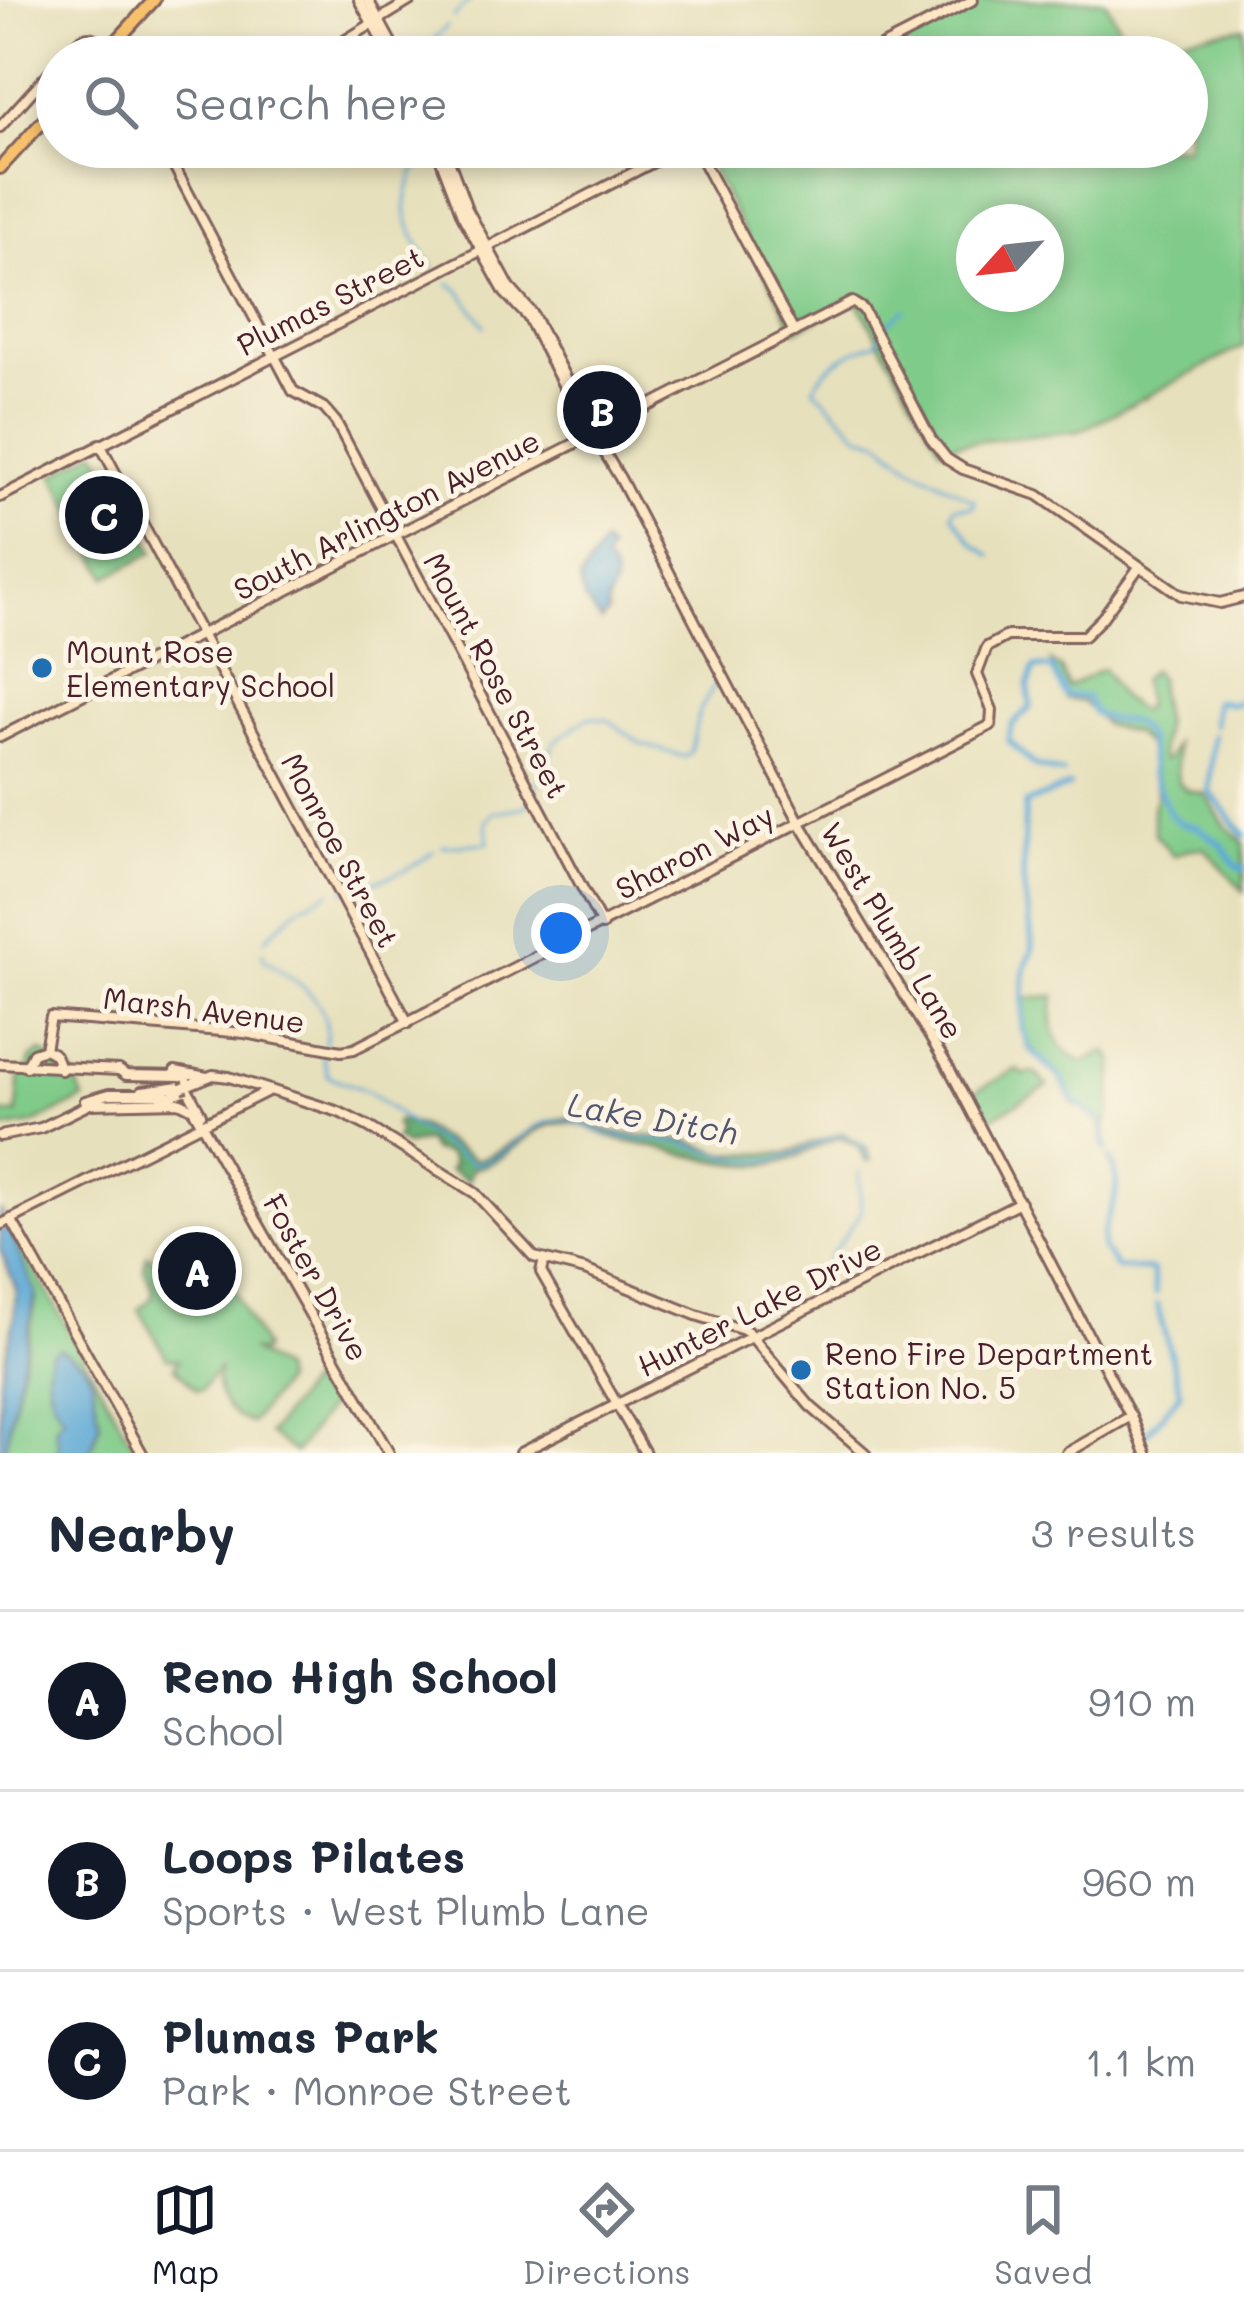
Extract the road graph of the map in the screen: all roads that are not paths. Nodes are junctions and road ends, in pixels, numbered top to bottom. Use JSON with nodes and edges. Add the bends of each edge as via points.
{"nodes":[{"id":1,"x":154,"y":0,"type":"edge"},
{"id":2,"x":359,"y":0,"type":"edge"},
{"id":3,"x":368,"y":0,"type":"edge"},
{"id":4,"x":411,"y":0,"type":"edge"},
{"id":5,"x":973,"y":0,"type":"edge"},
{"id":6,"x":376,"y":22,"type":"junction"},
{"id":7,"x":124,"y":36,"type":"edge"},
{"id":8,"x":353,"y":36,"type":"edge"},
{"id":9,"x":384,"y":36,"type":"edge"},
{"id":10,"x":902,"y":36,"type":"edge"},
{"id":11,"x":36,"y":87,"type":"edge"},
{"id":12,"x":0,"y":127,"type":"edge"},
{"id":13,"x":36,"y":129,"type":"edge"},
{"id":14,"x":0,"y":168,"type":"edge"},
{"id":15,"x":175,"y":168,"type":"edge"},
{"id":16,"x":449,"y":168,"type":"edge"},
{"id":17,"x":642,"y":168,"type":"edge"},
{"id":18,"x":708,"y":168,"type":"edge"},
{"id":19,"x":484,"y":248,"type":"junction"},
{"id":20,"x":794,"y":332,"type":"junction"},
{"id":21,"x":275,"y":356,"type":"junction"},
{"id":22,"x":594,"y":435,"type":"junction"},
{"id":23,"x":100,"y":443,"type":"junction"},
{"id":24,"x":0,"y":496,"type":"edge"},
{"id":25,"x":396,"y":536,"type":"junction"},
{"id":26,"x":1139,"y":567,"type":"junction"},
{"id":27,"x":1244,"y":597,"type":"edge"},
{"id":28,"x":201,"y":635,"type":"junction"},
{"id":29,"x":0,"y":737,"type":"edge"},
{"id":30,"x":800,"y":823,"type":"junction"},
{"id":31,"x":602,"y":925,"type":"junction"},
{"id":32,"x":408,"y":1023,"type":"junction"},
{"id":33,"x":45,"y":1049,"type":"junction"},
{"id":34,"x":354,"y":1049,"type":"joint"},
{"id":35,"x":0,"y":1064,"type":"edge"},
{"id":36,"x":26,"y":1067,"type":"junction"},
{"id":37,"x":61,"y":1070,"type":"junction"},
{"id":38,"x":119,"y":1070,"type":"junction"},
{"id":39,"x":204,"y":1075,"type":"junction"},
{"id":40,"x":252,"y":1086,"type":"junction"},
{"id":41,"x":185,"y":1089,"type":"junction"},
{"id":42,"x":272,"y":1090,"type":"junction"},
{"id":43,"x":122,"y":1093,"type":"junction"},
{"id":44,"x":251,"y":1100,"type":"junction"},
{"id":45,"x":90,"y":1104,"type":"junction"},
{"id":46,"x":204,"y":1123,"type":"junction"},
{"id":47,"x":0,"y":1134,"type":"edge"},
{"id":48,"x":1020,"y":1202,"type":"junction"},
{"id":49,"x":6,"y":1222,"type":"edge"},
{"id":50,"x":544,"y":1260,"type":"junction"},
{"id":51,"x":723,"y":1322,"type":"junction"},
{"id":52,"x":739,"y":1328,"type":"junction"},
{"id":53,"x":756,"y":1335,"type":"junction"},
{"id":54,"x":742,"y":1343,"type":"junction"},
{"id":55,"x":618,"y":1404,"type":"junction"},
{"id":56,"x":1131,"y":1417,"type":"junction"},
{"id":57,"x":142,"y":1453,"type":"edge"},
{"id":58,"x":389,"y":1453,"type":"edge"},
{"id":59,"x":520,"y":1453,"type":"edge"},
{"id":60,"x":645,"y":1453,"type":"edge"},
{"id":61,"x":865,"y":1453,"type":"edge"},
{"id":62,"x":1067,"y":1453,"type":"edge"},
{"id":63,"x":1146,"y":1453,"type":"edge"}],
"edges":[{"from":1,"to":7,"type":"main road"},
{"from":2,"to":6,"type":"street"},
{"from":3,"to":6,"type":"street"},
{"from":4,"to":6,"type":"street"},
{"from":5,"to":10,"type":"street"},
{"from":6,"to":8,"type":"street"},
{"from":6,"to":9,"type":"street"},
{"from":11,"to":12,"type":"street"},
{"from":13,"to":14,"type":"main road"},
{"from":15,"to":21,"type":"street","name":"Mount Rose Street"},
{"from":16,"to":19,"type":"street","name":"West Plumb Lane"},
{"from":17,"to":19,"type":"street","name":"Plumas Street"},
{"from":18,"to":20,"type":"street"},
{"from":19,"to":21,"type":"street","name":"Plumas Street"},
{"from":19,"to":22,"type":"street","name":"West Plumb Lane","via":[[532,313]]},
{"from":20,"to":22,"type":"street","name":"South Arlington Avenue"},
{"from":20,"to":26,"type":"street","name":"South Arlington Avenue","via":[[857,302],[942,455],[1038,495]]},
{"from":21,"to":23,"type":"street","name":"Plumas Street"},
{"from":21,"to":25,"type":"street","name":"Mount Rose Street","via":[[297,396],[334,418]]},
{"from":22,"to":25,"type":"street","name":"South Arlington Avenue"},
{"from":22,"to":30,"type":"street","name":"West Plumb Lane"},
{"from":23,"to":24,"type":"street","name":"Plumas Street"},
{"from":23,"to":28,"type":"street","name":"Monroe Street"},
{"from":25,"to":28,"type":"street","name":"South Arlington Avenue"},
{"from":25,"to":31,"type":"street","name":"Mount Rose Street"},
{"from":26,"to":27,"type":"street","via":[[1188,598]]},
{"from":26,"to":30,"type":"street","name":"Sharon Way","via":[[1088,633],[1002,637],[982,652],[977,674],[991,725]]},
{"from":28,"to":29,"type":"street","name":"South Arlington Avenue"},
{"from":28,"to":32,"type":"street","name":"Monroe Street"},
{"from":30,"to":31,"type":"street","name":"Sharon Way"},
{"from":30,"to":48,"type":"street","name":"West Plumb Lane"},
{"from":31,"to":32,"type":"street","name":"Sharon Way"},
{"from":32,"to":34,"type":"street","name":"Sharon Way"},
{"from":33,"to":34,"type":"street","name":"Marsh Avenue","via":[[49,1018]]},
{"from":33,"to":36,"type":"street"},
{"from":33,"to":37,"type":"street"},
{"from":35,"to":36,"type":"street"},
{"from":36,"to":37,"type":"street"},
{"from":37,"to":38,"type":"street"},
{"from":38,"to":39,"type":"street"},
{"from":38,"to":41,"type":"street","via":[[181,1076]]},
{"from":39,"to":40,"type":"street"},
{"from":39,"to":41,"type":"street"},
{"from":39,"to":42,"type":"street"},
{"from":40,"to":42,"type":"street"},
{"from":40,"to":44,"type":"street"},
{"from":41,"to":43,"type":"street"},
{"from":41,"to":45,"type":"street"},
{"from":42,"to":44,"type":"street"},
{"from":42,"to":50,"type":"street","via":[[354,1118],[461,1184]]},
{"from":43,"to":46,"type":"street","name":"Foster Drive","via":[[180,1085]]},
{"from":43,"to":47,"type":"street"},
{"from":44,"to":46,"type":"street"},
{"from":45,"to":46,"type":"street","via":[[182,1103]]},
{"from":45,"to":47,"type":"street","via":[[35,1130]]},
{"from":46,"to":49,"type":"street"},
{"from":46,"to":58,"type":"street","name":"Foster Drive"},
{"from":48,"to":53,"type":"street","name":"Hunter Lake Drive"},
{"from":48,"to":56,"type":"street","name":"West Plumb Lane"},
{"from":49,"to":57,"type":"street"},
{"from":50,"to":51,"type":"street"},
{"from":50,"to":55,"type":"street","via":[[542,1272]]},
{"from":51,"to":52,"type":"street"},
{"from":51,"to":53,"type":"street"},
{"from":52,"to":53,"type":"street"},
{"from":52,"to":54,"type":"street"},
{"from":53,"to":54,"type":"street","name":"Hunter Lake Drive"},
{"from":53,"to":61,"type":"street","via":[[815,1411]]},
{"from":54,"to":55,"type":"street","name":"Hunter Lake Drive"},
{"from":55,"to":59,"type":"street","name":"Hunter Lake Drive"},
{"from":55,"to":60,"type":"street"},
{"from":56,"to":62,"type":"street"},
{"from":56,"to":63,"type":"street","name":"West Plumb Lane"}]}
